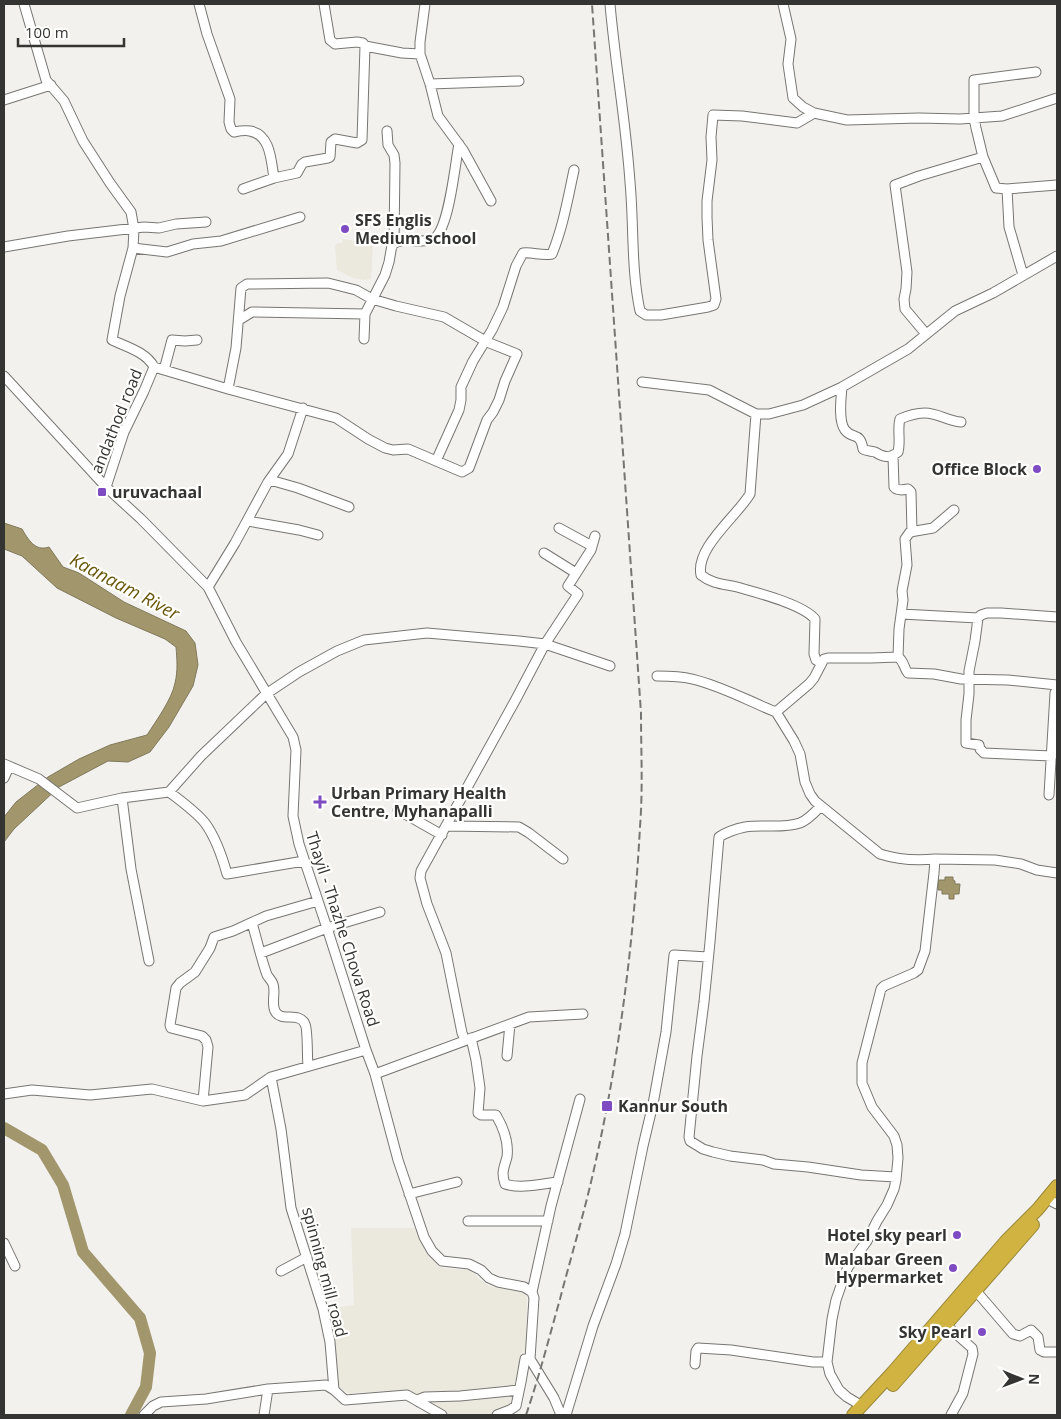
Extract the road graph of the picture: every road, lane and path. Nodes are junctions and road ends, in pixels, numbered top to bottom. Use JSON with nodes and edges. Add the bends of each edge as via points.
{"nodes":[{"id":1,"x":24,"y":4,"type":"edge"},
{"id":2,"x":199,"y":4,"type":"edge"},
{"id":3,"x":324,"y":4,"type":"edge"},
{"id":4,"x":425,"y":4,"type":"edge"},
{"id":5,"x":610,"y":4,"type":"edge"},
{"id":6,"x":783,"y":4,"type":"edge"},
{"id":7,"x":365,"y":46,"type":"junction"},
{"id":8,"x":420,"y":54,"type":"junction"},
{"id":9,"x":1036,"y":72,"type":"dead end"},
{"id":10,"x":519,"y":80,"type":"dead end"},
{"id":11,"x":430,"y":84,"type":"junction"},
{"id":12,"x":51,"y":85,"type":"junction"},
{"id":13,"x":1057,"y":98,"type":"edge"},
{"id":14,"x":4,"y":100,"type":"edge"},
{"id":15,"x":814,"y":113,"type":"junction"},
{"id":16,"x":974,"y":118,"type":"junction"},
{"id":17,"x":387,"y":132,"type":"dead end"},
{"id":18,"x":459,"y":144,"type":"junction"},
{"id":19,"x":983,"y":157,"type":"junction"},
{"id":20,"x":574,"y":170,"type":"dead end"},
{"id":21,"x":274,"y":178,"type":"junction"},
{"id":22,"x":1057,"y":185,"type":"edge"},
{"id":23,"x":243,"y":189,"type":"dead end"},
{"id":24,"x":1007,"y":189,"type":"junction"},
{"id":25,"x":492,"y":201,"type":"dead end"},
{"id":26,"x":300,"y":217,"type":"dead end"},
{"id":27,"x":206,"y":222,"type":"dead end"},
{"id":28,"x":134,"y":229,"type":"junction"},
{"id":29,"x":394,"y":242,"type":"junction"},
{"id":30,"x":4,"y":247,"type":"edge"},
{"id":31,"x":133,"y":248,"type":"junction"},
{"id":32,"x":1057,"y":256,"type":"edge"},
{"id":33,"x":1022,"y":276,"type":"junction"},
{"id":34,"x":372,"y":299,"type":"junction"},
{"id":35,"x":365,"y":314,"type":"junction"},
{"id":36,"x":239,"y":320,"type":"junction"},
{"id":37,"x":926,"y":334,"type":"junction"},
{"id":38,"x":364,"y":339,"type":"dead end"},
{"id":39,"x":197,"y":340,"type":"dead end"},
{"id":40,"x":485,"y":341,"type":"junction"},
{"id":41,"x":154,"y":367,"type":"junction"},
{"id":42,"x":164,"y":370,"type":"junction"},
{"id":43,"x":4,"y":376,"type":"edge"},
{"id":44,"x":642,"y":382,"type":"dead end"},
{"id":45,"x":842,"y":387,"type":"junction"},
{"id":46,"x":228,"y":389,"type":"junction"},
{"id":47,"x":303,"y":408,"type":"junction"},
{"id":48,"x":756,"y":414,"type":"junction"},
{"id":49,"x":961,"y":422,"type":"dead end"},
{"id":50,"x":893,"y":456,"type":"junction"},
{"id":51,"x":436,"y":461,"type":"junction"},
{"id":52,"x":270,"y":480,"type":"junction"},
{"id":53,"x":106,"y":487,"type":"junction"},
{"id":54,"x":349,"y":507,"type":"dead end"},
{"id":55,"x":954,"y":510,"type":"dead end"},
{"id":56,"x":248,"y":521,"type":"junction"},
{"id":57,"x":559,"y":528,"type":"dead end"},
{"id":58,"x":912,"y":532,"type":"junction"},
{"id":59,"x":318,"y":535,"type":"dead end"},
{"id":60,"x":595,"y":536,"type":"dead end"},
{"id":61,"x":592,"y":546,"type":"junction"},
{"id":62,"x":544,"y":552,"type":"dead end"},
{"id":63,"x":576,"y":573,"type":"junction"},
{"id":64,"x":208,"y":587,"type":"junction"},
{"id":65,"x":901,"y":614,"type":"junction"},
{"id":66,"x":1057,"y":617,"type":"edge"},
{"id":67,"x":978,"y":618,"type":"junction"},
{"id":68,"x":545,"y":644,"type":"junction"},
{"id":69,"x":898,"y":657,"type":"junction"},
{"id":70,"x":821,"y":663,"type":"junction"},
{"id":71,"x":610,"y":666,"type":"dead end"},
{"id":72,"x":657,"y":676,"type":"dead end"},
{"id":73,"x":969,"y":678,"type":"junction"},
{"id":74,"x":1057,"y":687,"type":"edge"},
{"id":75,"x":266,"y":694,"type":"junction"},
{"id":76,"x":776,"y":712,"type":"junction"},
{"id":77,"x":1052,"y":756,"type":"junction"},
{"id":78,"x":6,"y":765,"type":"edge"},
{"id":79,"x":4,"y":778,"type":"edge"},
{"id":80,"x":169,"y":792,"type":"junction"},
{"id":81,"x":1049,"y":795,"type":"dead end"},
{"id":82,"x":122,"y":798,"type":"junction"},
{"id":83,"x":821,"y":806,"type":"junction"},
{"id":84,"x":398,"y":810,"type":"dead end"},
{"id":85,"x":447,"y":826,"type":"junction"},
{"id":86,"x":442,"y":835,"type":"junction"},
{"id":87,"x":563,"y":859,"type":"dead end"},
{"id":88,"x":935,"y":859,"type":"junction"},
{"id":89,"x":304,"y":861,"type":"junction"},
{"id":90,"x":1057,"y":874,"type":"edge"},
{"id":91,"x":318,"y":900,"type":"junction"},
{"id":92,"x":380,"y":912,"type":"dead end"},
{"id":93,"x":252,"y":923,"type":"junction"},
{"id":94,"x":327,"y":928,"type":"junction"},
{"id":95,"x":261,"y":953,"type":"junction"},
{"id":96,"x":708,"y":957,"type":"junction"},
{"id":97,"x":149,"y":961,"type":"dead end"},
{"id":98,"x":583,"y":1014,"type":"dead end"},
{"id":99,"x":510,"y":1024,"type":"junction"},
{"id":100,"x":468,"y":1039,"type":"junction"},
{"id":101,"x":366,"y":1050,"type":"junction"},
{"id":102,"x":507,"y":1056,"type":"dead end"},
{"id":103,"x":308,"y":1066,"type":"junction"},
{"id":104,"x":375,"y":1074,"type":"junction"},
{"id":105,"x":271,"y":1076,"type":"junction"},
{"id":106,"x":4,"y":1094,"type":"edge"},
{"id":107,"x":580,"y":1098,"type":"dead end"},
{"id":108,"x":203,"y":1101,"type":"junction"},
{"id":109,"x":896,"y":1177,"type":"junction"},
{"id":110,"x":457,"y":1182,"type":"dead end"},
{"id":111,"x":558,"y":1182,"type":"junction"},
{"id":112,"x":1057,"y":1186,"type":"edge"},
{"id":113,"x":409,"y":1194,"type":"junction"},
{"id":114,"x":1056,"y":1201,"type":"edge"},
{"id":115,"x":468,"y":1221,"type":"dead end"},
{"id":116,"x":548,"y":1221,"type":"junction"},
{"id":117,"x":4,"y":1244,"type":"edge"},
{"id":118,"x":306,"y":1257,"type":"junction"},
{"id":119,"x":15,"y":1266,"type":"dead end"},
{"id":120,"x":281,"y":1271,"type":"dead end"},
{"id":121,"x":532,"y":1292,"type":"junction"},
{"id":122,"x":976,"y":1292,"type":"junction"},
{"id":123,"x":946,"y":1325,"type":"junction"},
{"id":124,"x":1057,"y":1352,"type":"edge"},
{"id":125,"x":530,"y":1359,"type":"junction"},
{"id":126,"x":828,"y":1362,"type":"junction"},
{"id":127,"x":695,"y":1364,"type":"dead end"},
{"id":128,"x":268,"y":1390,"type":"junction"},
{"id":129,"x":334,"y":1390,"type":"junction"},
{"id":130,"x":519,"y":1390,"type":"junction"},
{"id":131,"x":419,"y":1402,"type":"junction"},
{"id":132,"x":861,"y":1412,"type":"edge"},
{"id":133,"x":144,"y":1415,"type":"edge"},
{"id":134,"x":264,"y":1415,"type":"edge"},
{"id":135,"x":442,"y":1415,"type":"edge"},
{"id":136,"x":497,"y":1415,"type":"edge"},
{"id":137,"x":561,"y":1415,"type":"edge"},
{"id":138,"x":566,"y":1415,"type":"edge"},
{"id":139,"x":951,"y":1415,"type":"edge"}],
"edges":[{"from":1,"to":12,"type":"street","via":[[46,80]]},
{"from":2,"to":21,"type":"street","via":[[230,99],[231,129],[234,132],[257,133],[268,144]]},
{"from":3,"to":7,"type":"street","via":[[330,40],[335,44],[357,42]]},
{"from":4,"to":8,"type":"street"},
{"from":5,"to":15,"type":"street","via":[[630,182],[637,297],[640,311],[646,315],[714,305],[707,218],[713,115],[797,123]]},
{"from":6,"to":15,"type":"street","via":[[791,40],[788,64],[793,98]]},
{"from":7,"to":8,"type":"street"},
{"from":7,"to":21,"type":"street","via":[[362,140],[357,143],[335,139],[331,142],[330,157],[306,162],[297,173]]},
{"from":8,"to":11,"type":"street"},
{"from":9,"to":16,"type":"street","via":[[974,80]]},
{"from":10,"to":11,"type":"street"},
{"from":11,"to":18,"type":"street","via":[[438,116]]},
{"from":12,"to":14,"type":"street"},
{"from":12,"to":28,"type":"street","via":[[64,101],[87,148],[131,212]]},
{"from":13,"to":16,"type":"street","via":[[1002,116]]},
{"from":15,"to":16,"type":"street","via":[[847,120]]},
{"from":16,"to":19,"type":"street"},
{"from":17,"to":29,"type":"street","via":[[395,163]]},
{"from":18,"to":25,"type":"street"},
{"from":18,"to":29,"type":"street","via":[[452,190],[438,236],[432,240]]},
{"from":19,"to":24,"type":"street","via":[[996,188]]},
{"from":19,"to":37,"type":"street","via":[[895,185],[907,272],[905,309]]},
{"from":20,"to":40,"type":"street","via":[[552,254],[523,254],[503,307]]},
{"from":21,"to":23,"type":"street"},
{"from":22,"to":24,"type":"street"},
{"from":24,"to":33,"type":"street","via":[[1009,226]]},
{"from":26,"to":31,"type":"street","via":[[221,241],[192,244],[167,252]]},
{"from":27,"to":28,"type":"street"},
{"from":28,"to":30,"type":"street"},
{"from":28,"to":31,"type":"street"},
{"from":29,"to":34,"type":"street","via":[[385,275]]},
{"from":31,"to":41,"type":"street","via":[[112,340],[144,355]]},
{"from":32,"to":33,"type":"street"},
{"from":33,"to":37,"type":"street","via":[[955,312]]},
{"from":34,"to":35,"type":"street"},
{"from":34,"to":36,"type":"street","via":[[356,290],[328,283],[247,284],[241,288]]},
{"from":34,"to":40,"type":"street","via":[[444,317]]},
{"from":35,"to":36,"type":"street","via":[[252,312]]},
{"from":35,"to":38,"type":"street"},
{"from":36,"to":46,"type":"street"},
{"from":37,"to":45,"type":"street","via":[[908,349]]},
{"from":39,"to":42,"type":"street","via":[[172,340]]},
{"from":40,"to":51,"type":"street","via":[[461,386],[459,410]]},
{"from":40,"to":51,"type":"street","via":[[517,354],[499,400],[487,420],[469,468],[462,472]]},
{"from":41,"to":42,"type":"street"},
{"from":41,"to":53,"type":"street","name":"andathod road","via":[[124,432]]},
{"from":42,"to":46,"type":"street"},
{"from":43,"to":53,"type":"street","name":"Thayil - Thazhe Chova Road"},
{"from":44,"to":48,"type":"street","via":[[709,390]]},
{"from":45,"to":48,"type":"street","via":[[803,405]]},
{"from":45,"to":50,"type":"street","via":[[842,425],[846,432],[862,441],[864,450],[879,456]]},
{"from":46,"to":47,"type":"street"},
{"from":47,"to":51,"type":"street","via":[[336,418],[385,448],[408,449]]},
{"from":47,"to":52,"type":"street","via":[[288,454]]},
{"from":48,"to":70,"type":"street","via":[[750,494],[705,553],[700,564],[701,575],[708,581],[746,590],[810,613],[815,619],[814,654]]},
{"from":49,"to":50,"type":"street","via":[[924,413],[900,418],[899,449]]},
{"from":50,"to":58,"type":"street","via":[[894,487],[910,492]]},
{"from":52,"to":54,"type":"street"},
{"from":52,"to":56,"type":"street"},
{"from":53,"to":64,"type":"street","name":"Thayil - Thazhe Chova Road"},
{"from":55,"to":58,"type":"street","via":[[933,528]]},
{"from":56,"to":59,"type":"street"},
{"from":56,"to":64,"type":"street"},
{"from":57,"to":61,"type":"street"},
{"from":58,"to":65,"type":"street","via":[[905,539],[907,565]]},
{"from":60,"to":61,"type":"street"},
{"from":61,"to":63,"type":"street"},
{"from":62,"to":63,"type":"street"},
{"from":63,"to":68,"type":"street","via":[[568,586],[578,594]]},
{"from":64,"to":75,"type":"street","name":"Thayil - Thazhe Chova Road"},
{"from":65,"to":67,"type":"street"},
{"from":65,"to":69,"type":"street"},
{"from":66,"to":67,"type":"street","via":[[987,613]]},
{"from":67,"to":73,"type":"street"},
{"from":68,"to":71,"type":"street"},
{"from":68,"to":75,"type":"street","via":[[427,633],[364,640],[299,672]]},
{"from":68,"to":85,"type":"street"},
{"from":69,"to":70,"type":"street","via":[[828,658]]},
{"from":69,"to":73,"type":"street","via":[[908,673]]},
{"from":70,"to":76,"type":"street","via":[[809,684]]},
{"from":72,"to":76,"type":"street","via":[[698,681]]},
{"from":73,"to":74,"type":"street"},
{"from":73,"to":77,"type":"street","via":[[966,743],[979,744],[984,753]]},
{"from":74,"to":77,"type":"street"},
{"from":75,"to":80,"type":"street"},
{"from":75,"to":89,"type":"street","name":"Thayil - Thazhe Chova Road","via":[[293,737],[296,750],[293,816]]},
{"from":76,"to":83,"type":"street","via":[[800,754],[810,794]]},
{"from":77,"to":81,"type":"street"},
{"from":78,"to":79,"type":"street"},
{"from":78,"to":82,"type":"street","via":[[39,779],[77,808]]},
{"from":80,"to":82,"type":"street"},
{"from":80,"to":89,"type":"street","via":[[205,824],[228,874]]},
{"from":82,"to":97,"type":"street","via":[[131,869]]},
{"from":83,"to":88,"type":"street","via":[[880,854],[913,861]]},
{"from":83,"to":96,"type":"street","via":[[800,822],[775,827],[747,826],[719,837]]},
{"from":84,"to":86,"type":"street"},
{"from":85,"to":86,"type":"street"},
{"from":85,"to":87,"type":"street","via":[[519,827]]},
{"from":86,"to":100,"type":"street","via":[[420,878],[446,952],[462,1033]]},
{"from":88,"to":90,"type":"street","via":[[995,860]]},
{"from":88,"to":109,"type":"street","via":[[924,951],[918,970],[880,989],[862,1063],[864,1090],[898,1145]]},
{"from":89,"to":91,"type":"street","name":"Thayil - Thazhe Chova Road"},
{"from":91,"to":93,"type":"street"},
{"from":91,"to":94,"type":"street","name":"Thayil - Thazhe Chova Road"},
{"from":92,"to":94,"type":"street"},
{"from":93,"to":95,"type":"street"},
{"from":93,"to":108,"type":"street","via":[[214,937],[195,972],[176,988],[171,1028],[202,1036],[208,1047]]},
{"from":94,"to":95,"type":"street"},
{"from":94,"to":101,"type":"street","name":"Thayil - Thazhe Chova Road"},
{"from":95,"to":103,"type":"street","via":[[274,985],[275,1012],[301,1018],[306,1024]]},
{"from":96,"to":109,"type":"street","via":[[690,1142],[713,1152],[774,1164]]},
{"from":96,"to":138,"type":"street","via":[[674,954],[666,1032],[625,1234]]},
{"from":98,"to":99,"type":"street","via":[[529,1017]]},
{"from":99,"to":100,"type":"street"},
{"from":99,"to":102,"type":"street"},
{"from":100,"to":104,"type":"street"},
{"from":100,"to":111,"type":"street","via":[[476,1060],[480,1088],[478,1113],[496,1115],[506,1138],[504,1184]]},
{"from":101,"to":103,"type":"street"},
{"from":101,"to":104,"type":"street","name":"Thayil - Thazhe Chova Road"},
{"from":103,"to":105,"type":"street"},
{"from":104,"to":113,"type":"street","name":"Thayil - Thazhe Chova Road"},
{"from":105,"to":108,"type":"street","via":[[245,1094]]},
{"from":105,"to":118,"type":"street","name":"spinning mill road","via":[[292,1208]]},
{"from":106,"to":108,"type":"street","via":[[32,1090],[90,1095],[152,1089]]},
{"from":107,"to":111,"type":"street"},
{"from":109,"to":126,"type":"street","via":[[887,1204],[848,1267],[840,1288],[832,1320]]},
{"from":110,"to":113,"type":"street"},
{"from":111,"to":116,"type":"street"},
{"from":112,"to":132,"type":"highway"},
{"from":113,"to":121,"type":"street","name":"Thayil - Thazhe Chova Road","via":[[424,1237],[442,1261],[469,1264],[489,1278]]},
{"from":114,"to":122,"type":"highway"},
{"from":115,"to":116,"type":"street"},
{"from":116,"to":121,"type":"street"},
{"from":117,"to":119,"type":"street"},
{"from":118,"to":120,"type":"street"},
{"from":118,"to":129,"type":"street","name":"spinning mill road","via":[[330,1342]]},
{"from":121,"to":125,"type":"street"},
{"from":122,"to":123,"type":"highway"},
{"from":122,"to":124,"type":"street","via":[[1013,1334],[1020,1336],[1031,1330],[1038,1337],[1040,1350]]},
{"from":123,"to":132,"type":"highway","via":[[895,1383]]},
{"from":123,"to":139,"type":"street","via":[[972,1348],[973,1354],[963,1393]]},
{"from":125,"to":130,"type":"street","via":[[525,1359]]},
{"from":125,"to":137,"type":"street"},
{"from":126,"to":127,"type":"street","via":[[698,1348]]},
{"from":126,"to":132,"type":"street","via":[[830,1374],[839,1390]]},
{"from":128,"to":129,"type":"street","via":[[326,1385]]},
{"from":128,"to":133,"type":"street","via":[[206,1400],[161,1402]]},
{"from":128,"to":134,"type":"street"},
{"from":129,"to":131,"type":"street","via":[[345,1400],[406,1395]]},
{"from":130,"to":131,"type":"street","via":[[425,1397],[417,1400]]},
{"from":130,"to":136,"type":"street","via":[[516,1406]]},
{"from":131,"to":135,"type":"street"}]}
